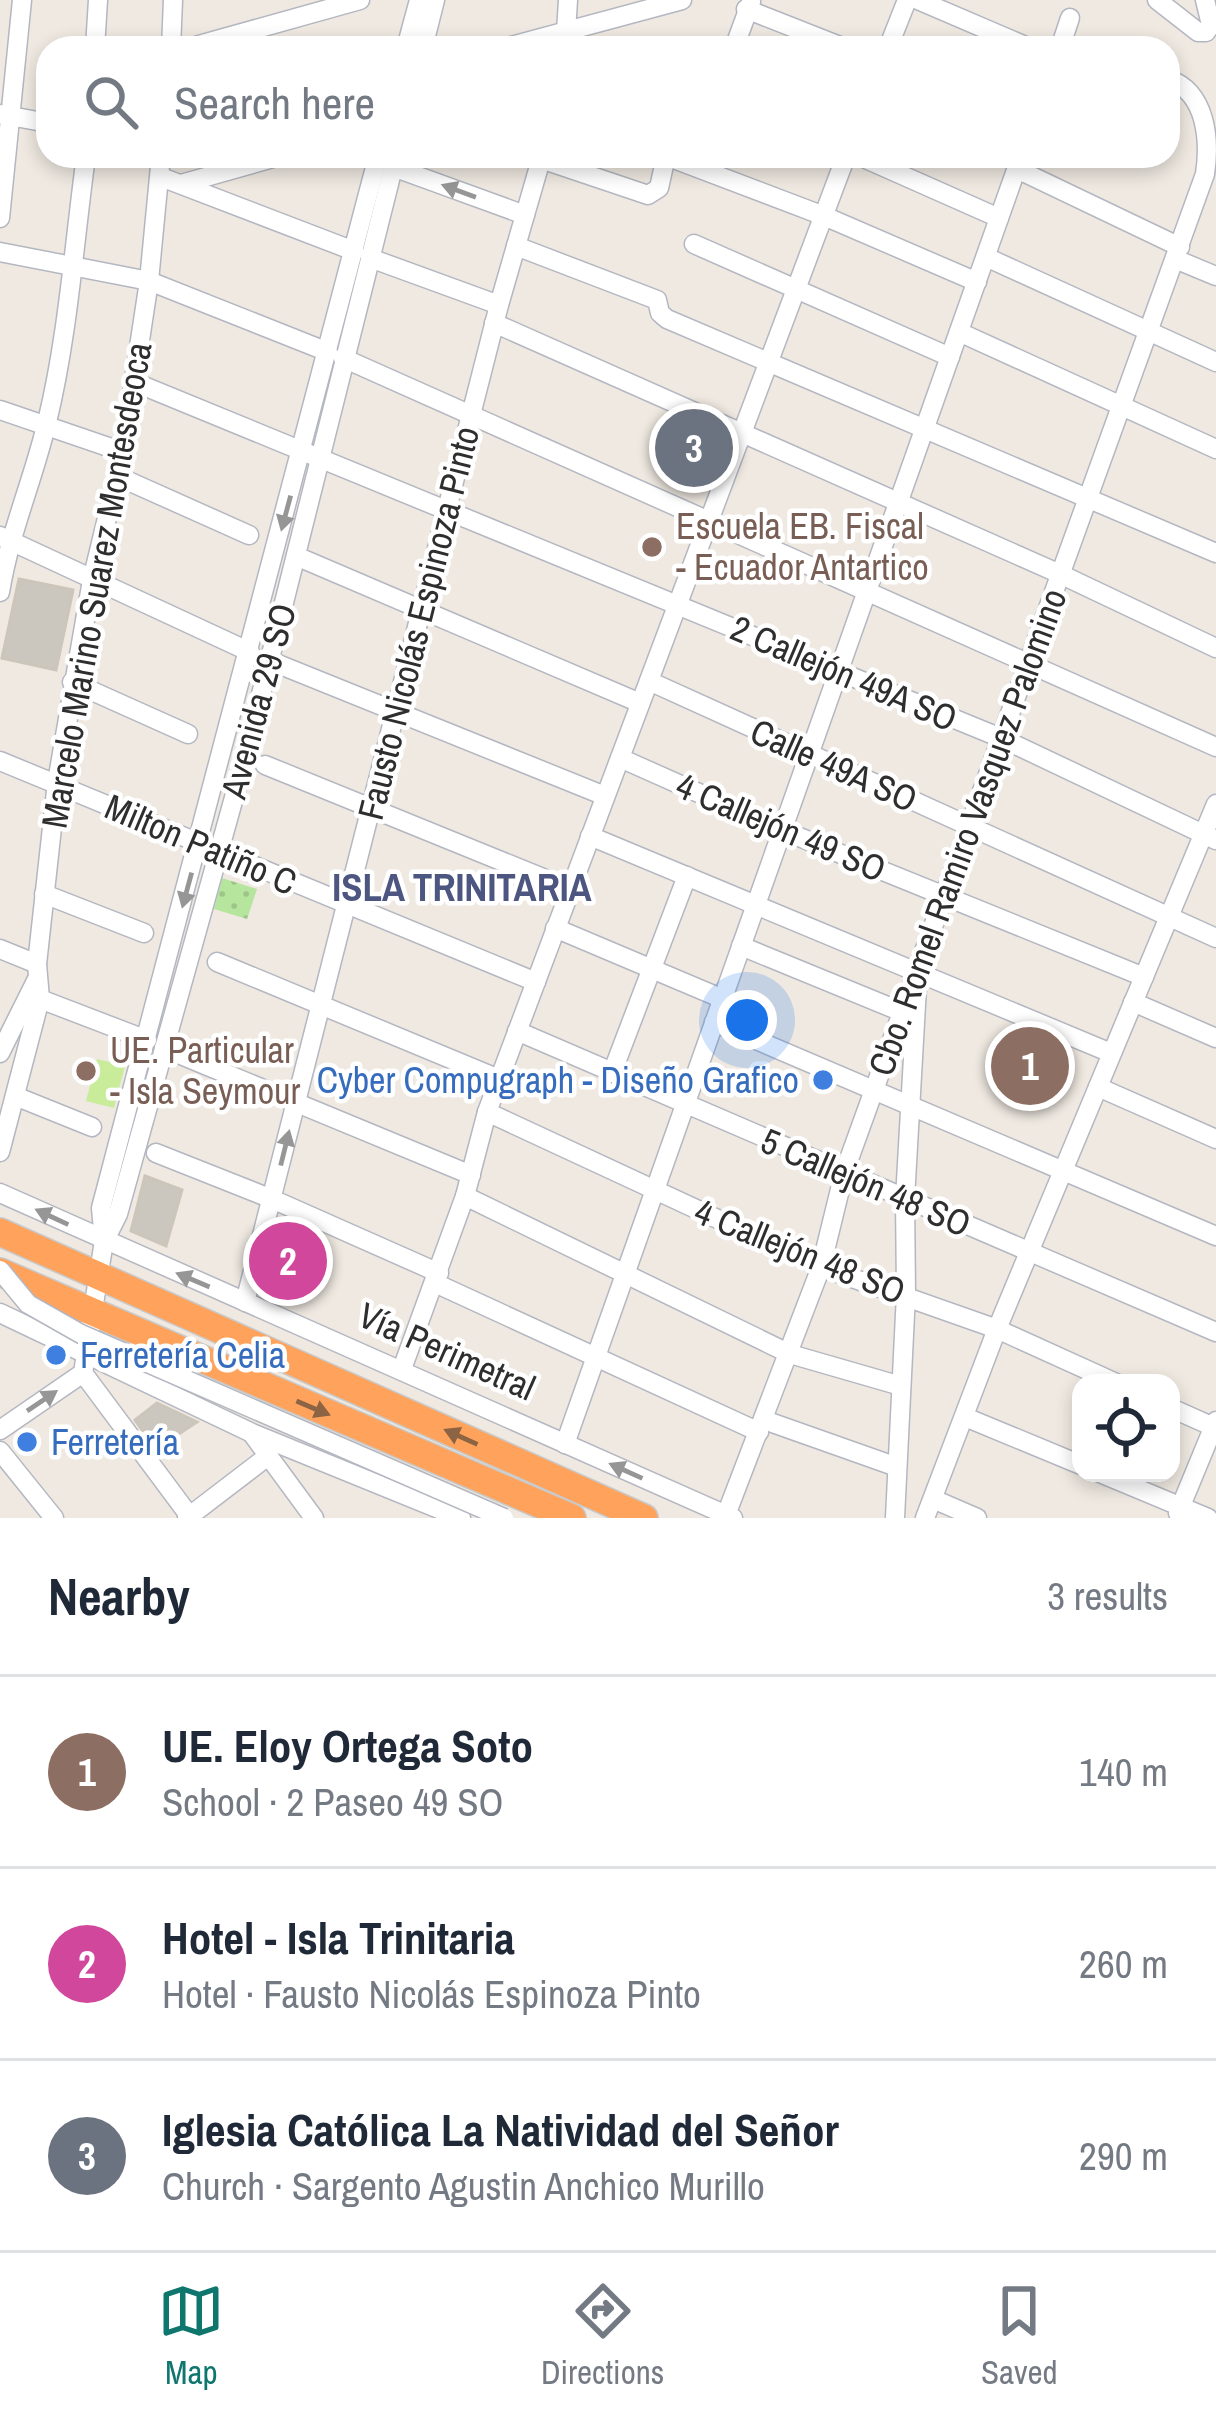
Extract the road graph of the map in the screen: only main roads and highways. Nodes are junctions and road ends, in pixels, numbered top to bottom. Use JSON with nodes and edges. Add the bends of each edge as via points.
{"nodes":[{"id":1,"x":0,"y":1232,"type":"edge"},
{"id":2,"x":0,"y":1271,"type":"edge"},
{"id":3,"x":572,"y":1518,"type":"edge"},
{"id":4,"x":644,"y":1518,"type":"edge"}],
"edges":[{"from":4,"to":1,"type":"highway","name":"Vía Perimetral","one_way":true},
{"from":2,"to":3,"type":"highway","one_way":true}]}
